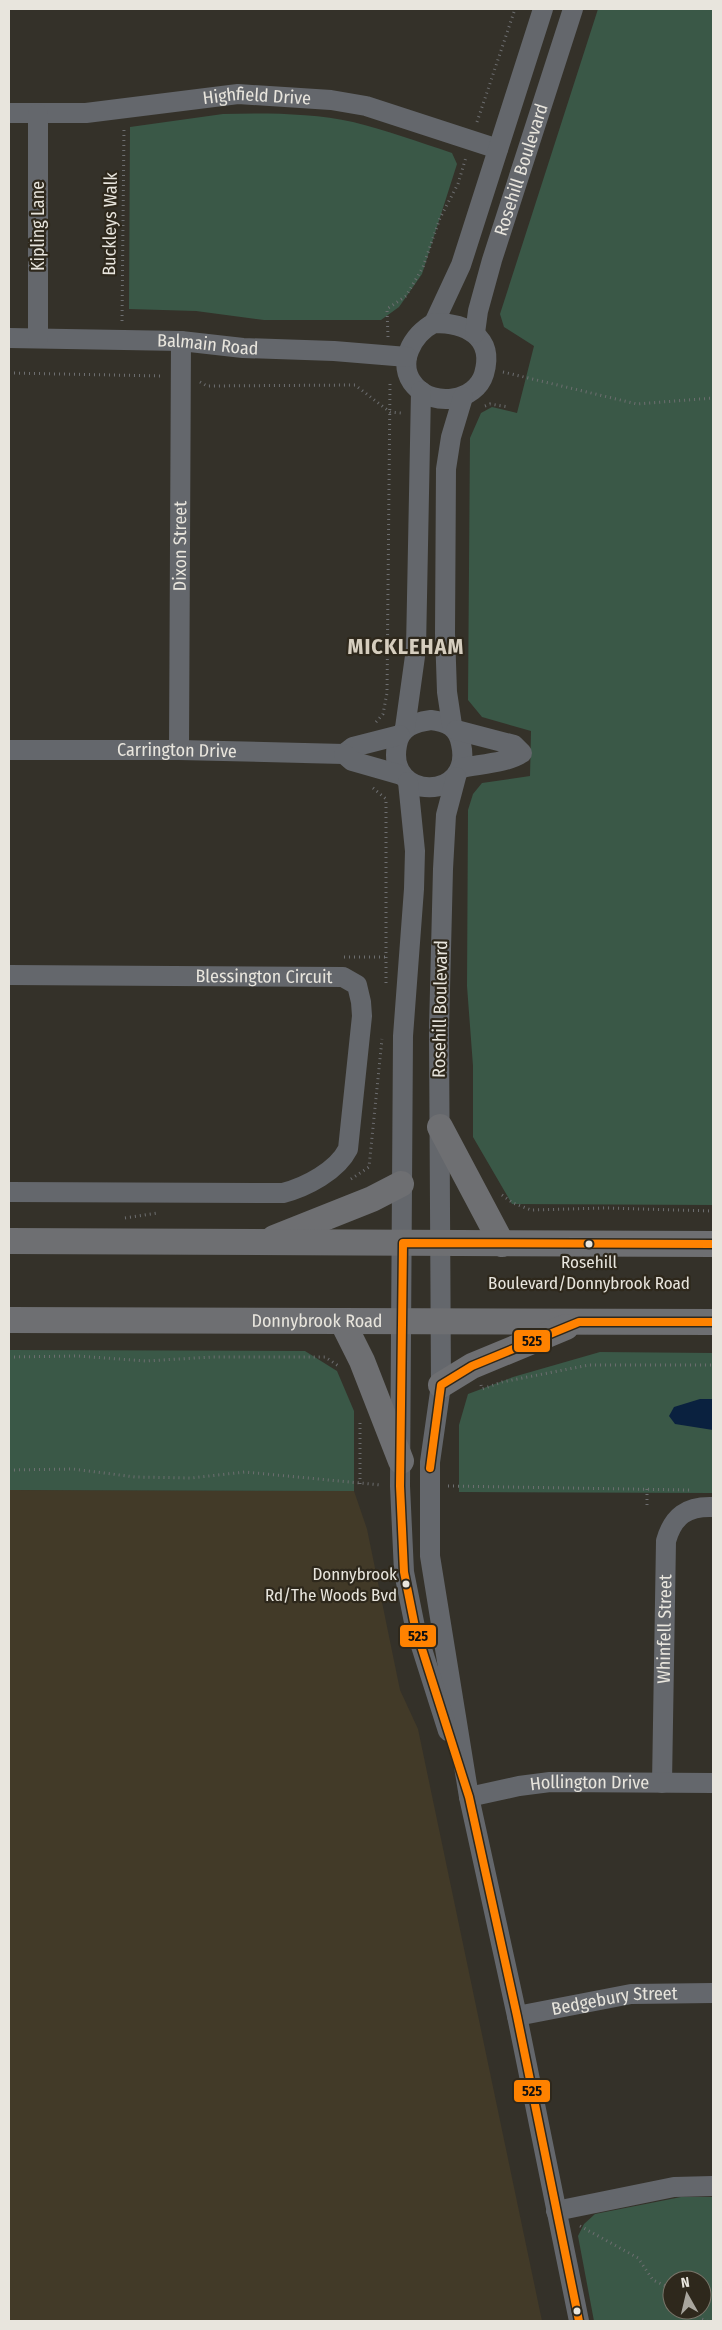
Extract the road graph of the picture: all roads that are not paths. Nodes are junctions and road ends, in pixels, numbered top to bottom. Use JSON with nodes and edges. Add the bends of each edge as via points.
{"nodes":[{"id":1,"x":543,"y":9,"type":"edge"},
{"id":2,"x":573,"y":9,"type":"edge"},
{"id":3,"x":9,"y":113,"type":"edge"},
{"id":4,"x":38,"y":114,"type":"junction"},
{"id":5,"x":498,"y":149,"type":"junction"},
{"id":6,"x":434,"y":323,"type":"junction"},
{"id":7,"x":475,"y":333,"type":"junction"},
{"id":8,"x":9,"y":338,"type":"edge"},
{"id":9,"x":38,"y":338,"type":"junction"},
{"id":10,"x":181,"y":342,"type":"junction"},
{"id":11,"x":407,"y":357,"type":"junction"},
{"id":12,"x":421,"y":391,"type":"junction"},
{"id":13,"x":463,"y":397,"type":"junction"},
{"id":14,"x":454,"y":727,"type":"junction"},
{"id":15,"x":403,"y":732,"type":"junction"},
{"id":16,"x":9,"y":750,"type":"edge"},
{"id":17,"x":179,"y":750,"type":"junction"},
{"id":18,"x":344,"y":754,"type":"junction"},
{"id":19,"x":459,"y":773,"type":"junction"},
{"id":20,"x":404,"y":779,"type":"junction"},
{"id":21,"x":9,"y":975,"type":"edge"},
{"id":22,"x":440,"y":1127,"type":"junction"},
{"id":23,"x":401,"y":1184,"type":"junction"},
{"id":24,"x":9,"y":1192,"type":"edge"},
{"id":25,"x":9,"y":1241,"type":"edge"},
{"id":26,"x":262,"y":1243,"type":"junction"},
{"id":27,"x":403,"y":1243,"type":"junction"},
{"id":28,"x":441,"y":1243,"type":"junction"},
{"id":29,"x":502,"y":1244,"type":"junction"},
{"id":30,"x":713,"y":1244,"type":"edge"},
{"id":31,"x":9,"y":1320,"type":"edge"},
{"id":32,"x":342,"y":1322,"type":"junction"},
{"id":33,"x":402,"y":1322,"type":"junction"},
{"id":34,"x":440,"y":1322,"type":"junction"},
{"id":35,"x":579,"y":1322,"type":"junction"},
{"id":36,"x":713,"y":1322,"type":"edge"},
{"id":37,"x":441,"y":1385,"type":"junction"},
{"id":38,"x":401,"y":1474,"type":"junction"},
{"id":39,"x":713,"y":1507,"type":"edge"},
{"id":40,"x":662,"y":1782,"type":"junction"},
{"id":41,"x":713,"y":1783,"type":"edge"},
{"id":42,"x":469,"y":1797,"type":"junction"},
{"id":43,"x":713,"y":1993,"type":"edge"},
{"id":44,"x":517,"y":2016,"type":"junction"},
{"id":45,"x":713,"y":2186,"type":"edge"},
{"id":46,"x":556,"y":2211,"type":"junction"},
{"id":47,"x":579,"y":2321,"type":"edge"}],
"edges":[{"from":1,"to":5,"type":"street","name":"Rosehill Boulevard"},
{"from":2,"to":7,"type":"street","name":"Rosehill Boulevard","via":[[492,260]]},
{"from":3,"to":4,"type":"street","name":"Highfield Drive"},
{"from":4,"to":5,"type":"street","name":"Highfield Drive","via":[[86,114],[238,94],[331,100],[366,106]]},
{"from":4,"to":9,"type":"street","name":"Kipling Lane"},
{"from":5,"to":6,"type":"street","name":"Rosehill Boulevard","via":[[460,265]]},
{"from":6,"to":7,"type":"street","via":[[451,323]]},
{"from":6,"to":11,"type":"street","via":[[422,329],[412,341]]},
{"from":7,"to":13,"type":"street","via":[[483,344],[486,368],[482,382]]},
{"from":8,"to":9,"type":"street","name":"Balmain Road"},
{"from":9,"to":10,"type":"street","name":"Balmain Road"},
{"from":10,"to":11,"type":"street","name":"Balmain Road"},
{"from":10,"to":17,"type":"street","name":"Dixon Street"},
{"from":11,"to":12,"type":"street","via":[[410,377]]},
{"from":12,"to":13,"type":"street","via":[[433,397]]},
{"from":12,"to":15,"type":"street","via":[[416,649]]},
{"from":13,"to":14,"type":"street","via":[[446,469],[444,631],[447,692]]},
{"from":14,"to":15,"type":"street","via":[[431,720],[413,723]]},
{"from":14,"to":19,"type":"street","via":[[462,747]]},
{"from":14,"to":19,"type":"street","via":[[514,745],[522,753],[513,759],[485,762]]},
{"from":15,"to":18,"type":"street","name":"Carrington Drive","via":[[353,747]]},
{"from":15,"to":20,"type":"street","via":[[396,753]]},
{"from":16,"to":17,"type":"street","name":"Carrington Drive"},
{"from":17,"to":18,"type":"street","name":"Carrington Drive"},
{"from":18,"to":20,"type":"street","name":"Carrington Drive","via":[[352,761]]},
{"from":19,"to":20,"type":"street","via":[[435,787]]},
{"from":19,"to":22,"type":"street","name":"Rosehill Boulevard","via":[[446,816],[439,1030]]},
{"from":20,"to":23,"type":"street","name":"Rosehill Boulevard","via":[[414,842],[414,889],[403,1036]]},
{"from":21,"to":24,"type":"street","name":"Blessington Circuit","via":[[343,977],[357,985],[362,1016],[348,1149],[337,1165],[300,1187],[283,1193]]},
{"from":22,"to":28,"type":"street","name":"Rosehill Boulevard"},
{"from":22,"to":29,"type":"main road"},
{"from":23,"to":26,"type":"main road"},
{"from":23,"to":27,"type":"street","name":"Rosehill Boulevard"},
{"from":25,"to":26,"type":"main road"},
{"from":26,"to":27,"type":"main road"},
{"from":27,"to":28,"type":"main road"},
{"from":27,"to":33,"type":"street","name":"Rosehill Boulevard"},
{"from":28,"to":29,"type":"main road"},
{"from":28,"to":34,"type":"street","name":"Rosehill Boulevard"},
{"from":29,"to":30,"type":"main road"},
{"from":31,"to":32,"type":"main road","name":"Donnybrook Road"},
{"from":32,"to":33,"type":"main road","name":"Donnybrook Road"},
{"from":32,"to":38,"type":"main road","via":[[362,1362]]},
{"from":33,"to":34,"type":"main road","name":"Donnybrook Road"},
{"from":33,"to":38,"type":"street","name":"Rosehill Boulevard"},
{"from":34,"to":35,"type":"main road","name":"Donnybrook Road"},
{"from":34,"to":37,"type":"street","name":"Rosehill Boulevard"},
{"from":35,"to":36,"type":"main road","name":"Donnybrook Road"},
{"from":35,"to":37,"type":"main road","via":[[472,1366]]},
{"from":37,"to":42,"type":"street","name":"Rosehill Boulevard","via":[[430,1462],[430,1556]]},
{"from":38,"to":42,"type":"street","name":"Rosehill Boulevard","via":[[404,1572],[415,1627]]},
{"from":39,"to":40,"type":"street","name":"Whinfell Street","via":[[701,1506],[685,1511],[670,1528],[666,1541]]},
{"from":40,"to":41,"type":"street","name":"Hollington Drive"},
{"from":40,"to":42,"type":"street","name":"Hollington Drive","via":[[550,1782]]},
{"from":42,"to":44,"type":"street"},
{"from":43,"to":44,"type":"street","name":"Bedgebury Street","via":[[631,1994]]},
{"from":44,"to":46,"type":"street"},
{"from":45,"to":46,"type":"street","via":[[674,2187]]},
{"from":46,"to":47,"type":"street"}]}
